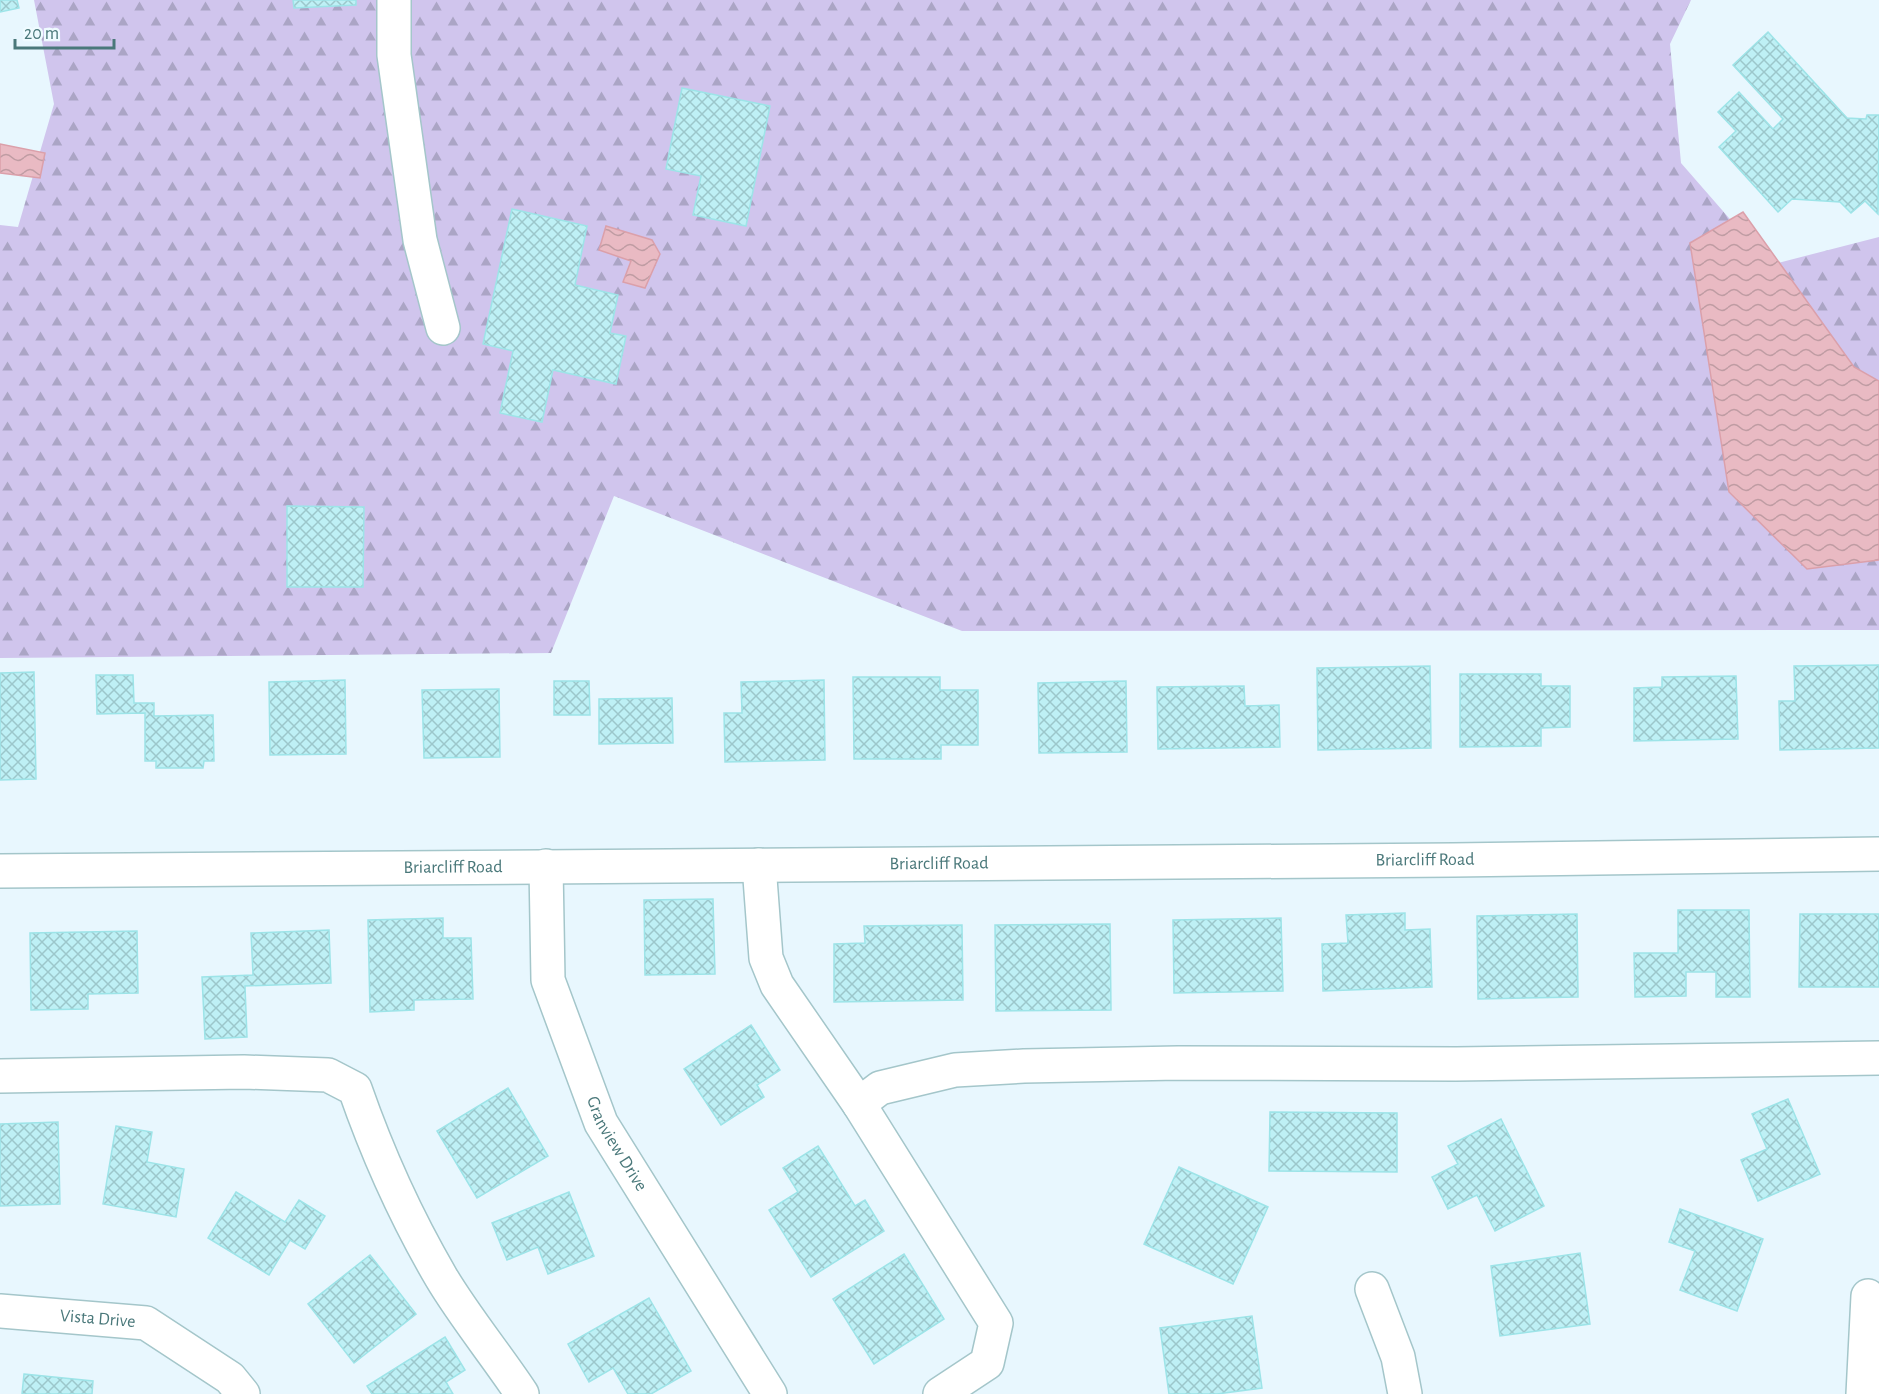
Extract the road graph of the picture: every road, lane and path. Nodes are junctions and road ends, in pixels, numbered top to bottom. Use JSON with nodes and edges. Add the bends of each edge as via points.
{"nodes":[{"id":1,"x":394,"y":0,"type":"edge"},
{"id":2,"x":443,"y":328,"type":"dead end"},
{"id":3,"x":1879,"y":854,"type":"edge"},
{"id":4,"x":759,"y":865,"type":"junction"},
{"id":5,"x":546,"y":866,"type":"junction"},
{"id":6,"x":0,"y":872,"type":"edge"},
{"id":7,"x":1879,"y":1058,"type":"edge"},
{"id":8,"x":0,"y":1076,"type":"edge"},
{"id":9,"x":859,"y":1104,"type":"junction"},
{"id":10,"x":1372,"y":1289,"type":"dead end"},
{"id":11,"x":1868,"y":1296,"type":"dead end"},
{"id":12,"x":0,"y":1311,"type":"edge"},
{"id":13,"x":243,"y":1394,"type":"edge"},
{"id":14,"x":522,"y":1394,"type":"edge"},
{"id":15,"x":770,"y":1394,"type":"edge"},
{"id":16,"x":940,"y":1394,"type":"edge"},
{"id":17,"x":1405,"y":1394,"type":"edge"},
{"id":18,"x":1863,"y":1394,"type":"edge"}],
"edges":[{"from":1,"to":2,"type":"street","via":[[394,55],[420,240]]},
{"from":3,"to":4,"type":"street","name":"Briarcliff Road"},
{"from":4,"to":5,"type":"street","name":"Briarcliff Road"},
{"from":4,"to":9,"type":"street","via":[[766,958],[777,985]]},
{"from":5,"to":6,"type":"street","name":"Briarcliff Road"},
{"from":5,"to":15,"type":"street","name":"Granview Drive","via":[[548,980],[602,1123]]},
{"from":7,"to":9,"type":"street","via":[[1024,1066],[955,1070],[880,1088]]},
{"from":8,"to":14,"type":"street","via":[[244,1072],[328,1075],[355,1089],[392,1185],[436,1268]]},
{"from":9,"to":16,"type":"street","via":[[996,1323],[987,1363]]},
{"from":10,"to":17,"type":"street","via":[[1398,1357]]},
{"from":11,"to":18,"type":"street"},
{"from":12,"to":13,"type":"street","name":"Vista Drive","via":[[146,1323],[230,1378]]}]}
